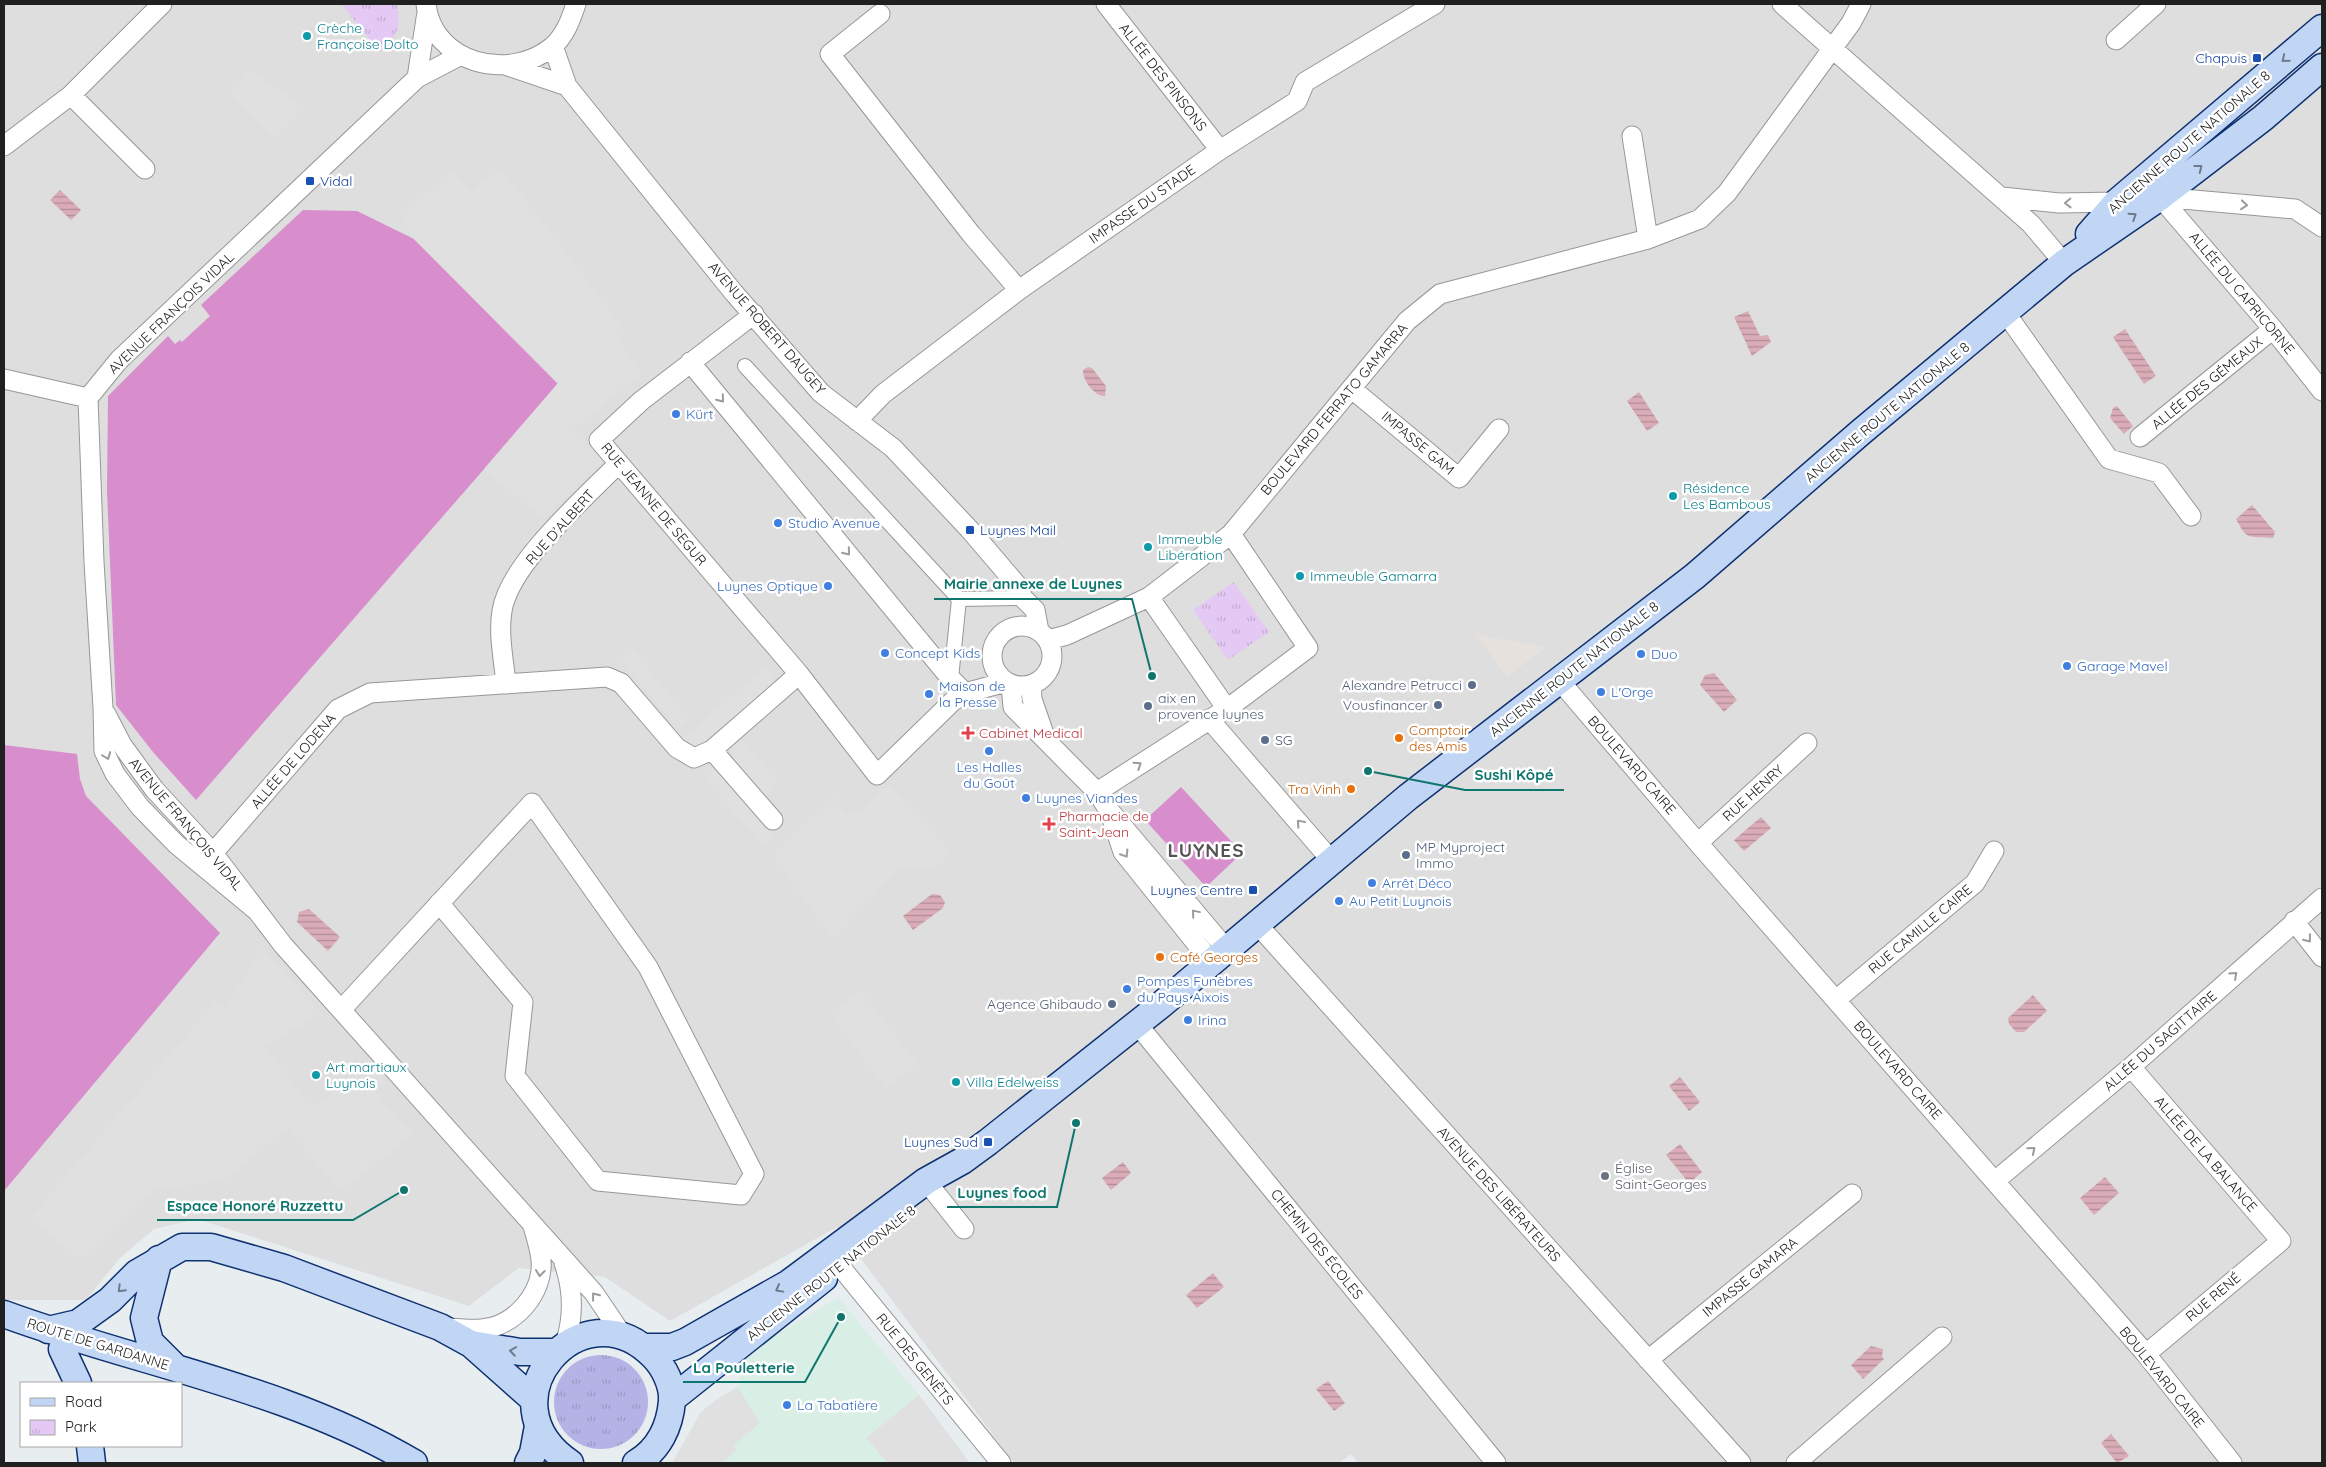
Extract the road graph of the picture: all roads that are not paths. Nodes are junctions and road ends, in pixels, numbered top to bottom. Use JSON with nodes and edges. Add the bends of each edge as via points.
{"nodes":[{"id":1,"x":162,"y":4,"type":"edge"},
{"id":2,"x":576,"y":4,"type":"edge"},
{"id":3,"x":1106,"y":4,"type":"edge"},
{"id":4,"x":1435,"y":4,"type":"edge"},
{"id":5,"x":1782,"y":4,"type":"edge"},
{"id":6,"x":1861,"y":4,"type":"edge"},
{"id":7,"x":2156,"y":4,"type":"edge"},
{"id":8,"x":427,"y":8,"type":"edge"},
{"id":9,"x":880,"y":14,"type":"dead end"},
{"id":10,"x":2322,"y":28,"type":"edge"},
{"id":11,"x":2116,"y":40,"type":"dead end"},
{"id":12,"x":553,"y":46,"type":"junction"},
{"id":13,"x":1831,"y":48,"type":"junction"},
{"id":14,"x":461,"y":55,"type":"junction"},
{"id":15,"x":508,"y":66,"type":"junction"},
{"id":16,"x":2322,"y":67,"type":"edge"},
{"id":17,"x":417,"y":78,"type":"junction"},
{"id":18,"x":567,"y":86,"type":"junction"},
{"id":19,"x":71,"y":95,"type":"junction"},
{"id":20,"x":1632,"y":136,"type":"dead end"},
{"id":21,"x":4,"y":146,"type":"edge"},
{"id":22,"x":1220,"y":150,"type":"junction"},
{"id":23,"x":145,"y":169,"type":"dead end"},
{"id":24,"x":2160,"y":197,"type":"junction"},
{"id":25,"x":2002,"y":198,"type":"junction"},
{"id":26,"x":2117,"y":202,"type":"junction"},
{"id":27,"x":2322,"y":227,"type":"edge"},
{"id":28,"x":1648,"y":239,"type":"junction"},
{"id":29,"x":2064,"y":263,"type":"junction"},
{"id":30,"x":1019,"y":290,"type":"junction"},
{"id":31,"x":2005,"y":312,"type":"junction"},
{"id":32,"x":754,"y":314,"type":"junction"},
{"id":33,"x":2273,"y":329,"type":"junction"},
{"id":34,"x":690,"y":362,"type":"junction"},
{"id":35,"x":745,"y":366,"type":"dead end"},
{"id":36,"x":4,"y":379,"type":"edge"},
{"id":37,"x":1352,"y":389,"type":"junction"},
{"id":38,"x":2322,"y":391,"type":"edge"},
{"id":39,"x":88,"y":398,"type":"junction"},
{"id":40,"x":857,"y":421,"type":"junction"},
{"id":41,"x":1498,"y":429,"type":"dead end"},
{"id":42,"x":2140,"y":438,"type":"dead end"},
{"id":43,"x":619,"y":463,"type":"junction"},
{"id":44,"x":2191,"y":516,"type":"dead end"},
{"id":45,"x":1231,"y":534,"type":"junction"},
{"id":46,"x":1149,"y":597,"type":"junction"},
{"id":47,"x":1023,"y":598,"type":"junction"},
{"id":48,"x":959,"y":599,"type":"junction"},
{"id":49,"x":1008,"y":628,"type":"junction"},
{"id":50,"x":1044,"y":635,"type":"junction"},
{"id":51,"x":1067,"y":635,"type":"junction"},
{"id":52,"x":991,"y":656,"type":"junction"},
{"id":53,"x":1052,"y":659,"type":"junction"},
{"id":54,"x":799,"y":674,"type":"junction"},
{"id":55,"x":951,"y":679,"type":"junction"},
{"id":56,"x":1559,"y":680,"type":"junction"},
{"id":57,"x":1008,"y":683,"type":"junction"},
{"id":58,"x":506,"y":684,"type":"junction"},
{"id":59,"x":1031,"y":685,"type":"junction"},
{"id":60,"x":965,"y":693,"type":"junction"},
{"id":61,"x":104,"y":708,"type":"junction"},
{"id":62,"x":1227,"y":709,"type":"junction"},
{"id":63,"x":1209,"y":719,"type":"junction"},
{"id":64,"x":1045,"y":738,"type":"junction"},
{"id":65,"x":1807,"y":743,"type":"dead end"},
{"id":66,"x":712,"y":750,"type":"junction"},
{"id":67,"x":1097,"y":792,"type":"junction"},
{"id":68,"x":773,"y":820,"type":"dead end"},
{"id":69,"x":1698,"y":843,"type":"junction"},
{"id":70,"x":1994,"y":851,"type":"dead end"},
{"id":71,"x":214,"y":853,"type":"junction"},
{"id":72,"x":1331,"y":860,"type":"junction"},
{"id":73,"x":2322,"y":898,"type":"edge"},
{"id":74,"x":439,"y":903,"type":"junction"},
{"id":75,"x":257,"y":911,"type":"junction"},
{"id":76,"x":2294,"y":921,"type":"junction"},
{"id":77,"x":1257,"y":924,"type":"junction"},
{"id":78,"x":1220,"y":956,"type":"junction"},
{"id":79,"x":2322,"y":957,"type":"edge"},
{"id":80,"x":1836,"y":1000,"type":"junction"},
{"id":81,"x":341,"y":1010,"type":"junction"},
{"id":82,"x":1138,"y":1024,"type":"junction"},
{"id":83,"x":2131,"y":1067,"type":"junction"},
{"id":84,"x":1995,"y":1181,"type":"junction"},
{"id":85,"x":930,"y":1187,"type":"junction"},
{"id":86,"x":1852,"y":1194,"type":"dead end"},
{"id":87,"x":533,"y":1225,"type":"junction"},
{"id":88,"x":964,"y":1229,"type":"dead end"},
{"id":89,"x":2281,"y":1241,"type":"joint"},
{"id":90,"x":562,"y":1257,"type":"junction"},
{"id":91,"x":159,"y":1259,"type":"junction"},
{"id":92,"x":835,"y":1260,"type":"junction"},
{"id":93,"x":4,"y":1314,"type":"edge"},
{"id":94,"x":440,"y":1327,"type":"junction"},
{"id":95,"x":4,"y":1328,"type":"edge"},
{"id":96,"x":1942,"y":1337,"type":"dead end"},
{"id":97,"x":55,"y":1340,"type":"junction"},
{"id":98,"x":634,"y":1342,"type":"junction"},
{"id":99,"x":471,"y":1344,"type":"junction"},
{"id":100,"x":560,"y":1348,"type":"junction"},
{"id":101,"x":2146,"y":1354,"type":"junction"},
{"id":102,"x":1648,"y":1360,"type":"junction"},
{"id":103,"x":172,"y":1380,"type":"edge"},
{"id":104,"x":77,"y":1382,"type":"edge"},
{"id":105,"x":182,"y":1382,"type":"edge"},
{"id":106,"x":182,"y":1383,"type":"edge"},
{"id":107,"x":533,"y":1399,"type":"junction"},
{"id":108,"x":672,"y":1399,"type":"junction"},
{"id":109,"x":538,"y":1426,"type":"junction"},
{"id":110,"x":647,"y":1459,"type":"edge"},
{"id":111,"x":383,"y":1463,"type":"edge"},
{"id":112,"x":414,"y":1463,"type":"edge"},
{"id":113,"x":528,"y":1463,"type":"edge"},
{"id":114,"x":570,"y":1463,"type":"edge"},
{"id":115,"x":1000,"y":1463,"type":"edge"},
{"id":116,"x":1496,"y":1463,"type":"edge"},
{"id":117,"x":1741,"y":1463,"type":"edge"},
{"id":118,"x":1796,"y":1463,"type":"edge"},
{"id":119,"x":2232,"y":1463,"type":"edge"}],
"edges":[{"from":1,"to":19,"type":"street"},
{"from":2,"to":12,"type":"street","via":[[568,26]]},
{"from":3,"to":22,"type":"street","name":"ALLÉE DES PINSONS"},
{"from":4,"to":22,"type":"street","name":"IMPASSE DU STADE","via":[[1305,82],[1298,101]]},
{"from":5,"to":13,"type":"street"},
{"from":6,"to":13,"type":"street","name":"BOULEVARD FERRATO GAMARRA"},
{"from":7,"to":11,"type":"street"},
{"from":8,"to":14,"type":"street","via":[[435,29],[446,44]]},
{"from":8,"to":17,"type":"street"},
{"from":9,"to":30,"type":"street","via":[[830,54]]},
{"from":10,"to":26,"type":"main road","name":"ANCIENNE ROUTE NATIONALE 8","one_way":true},
{"from":12,"to":15,"type":"street","via":[[532,59]]},
{"from":12,"to":18,"type":"street","name":"AVENUE ROBERT DAUGEY"},
{"from":13,"to":25,"type":"street"},
{"from":13,"to":28,"type":"street","name":"BOULEVARD FERRATO GAMARRA","via":[[1728,193],[1700,219]]},
{"from":14,"to":15,"type":"street","via":[[484,64]]},
{"from":14,"to":17,"type":"street","name":"AVENUE FRANÇOIS VIDAL"},
{"from":15,"to":18,"type":"street"},
{"from":24,"to":16,"type":"main road","name":"ANCIENNE ROUTE NATIONALE 8","one_way":true,"via":[[2263,118]]},
{"from":17,"to":39,"type":"street","name":"AVENUE FRANÇOIS VIDAL","via":[[118,360]]},
{"from":18,"to":32,"type":"street","name":"AVENUE ROBERT DAUGEY"},
{"from":19,"to":21,"type":"street"},
{"from":19,"to":23,"type":"street"},
{"from":20,"to":28,"type":"street"},
{"from":22,"to":30,"type":"street","name":"IMPASSE DU STADE"},
{"from":24,"to":27,"type":"street","one_way":true,"via":[[2295,209]]},
{"from":29,"to":24,"type":"main road","name":"ANCIENNE ROUTE NATIONALE 8","one_way":true},
{"from":24,"to":33,"type":"street","name":"ALLÉE DU CAPRICORNE"},
{"from":26,"to":25,"type":"street","one_way":true,"via":[[2059,203]]},
{"from":25,"to":29,"type":"street","via":[[2031,224]]},
{"from":26,"to":29,"type":"main road","name":"ANCIENNE ROUTE NATIONALE 8"},
{"from":28,"to":37,"type":"street","name":"BOULEVARD FERRATO GAMARRA","via":[[1440,294],[1407,321]]},
{"from":29,"to":31,"type":"main road","name":"ANCIENNE ROUTE NATIONALE 8"},
{"from":30,"to":40,"type":"street","name":"IMPASSE DU STADE","via":[[883,394]]},
{"from":31,"to":44,"type":"street","via":[[2109,459],[2159,472]]},
{"from":31,"to":56,"type":"main road","name":"ANCIENNE ROUTE NATIONALE 8","via":[[1694,576]]},
{"from":32,"to":34,"type":"street","name":"RUE JEANNE DE SEGUR"},
{"from":32,"to":40,"type":"street","name":"AVENUE ROBERT DAUGEY","via":[[821,393]]},
{"from":33,"to":38,"type":"street","name":"ALLÉE DU CAPRICORNE"},
{"from":33,"to":42,"type":"street","name":"ALLÉE DES GÉMEAUX"},
{"from":34,"to":43,"type":"street","name":"RUE JEANNE DE SEGUR","via":[[599,440]]},
{"from":34,"to":55,"type":"street","one_way":true},
{"from":35,"to":48,"type":"street"},
{"from":36,"to":39,"type":"street"},
{"from":37,"to":41,"type":"street","name":"IMPASSE GAM","via":[[1460,478]]},
{"from":37,"to":45,"type":"street","name":"BOULEVARD FERRATO GAMARRA"},
{"from":39,"to":61,"type":"street","name":"AVENUE FRANÇOIS VIDAL","via":[[93,554]]},
{"from":40,"to":47,"type":"street","name":"AVENUE ROBERT DAUGEY","via":[[893,448],[970,530],[1017,585]]},
{"from":43,"to":54,"type":"street","name":"RUE JEANNE DE SEGUR"},
{"from":43,"to":58,"type":"street","name":"RUE D’ALBERT","via":[[541,544],[511,584],[502,611]]},
{"from":45,"to":46,"type":"street","name":"BOULEVARD FERRATO GAMARRA"},
{"from":45,"to":62,"type":"street","via":[[1308,648]]},
{"from":46,"to":51,"type":"street","name":"BOULEVARD FERRATO GAMARRA"},
{"from":46,"to":62,"type":"street"},
{"from":47,"to":48,"type":"street"},
{"from":47,"to":49,"type":"street"},
{"from":47,"to":50,"type":"street","name":"AVENUE ROBERT DAUGEY","via":[[1035,610]]},
{"from":48,"to":55,"type":"street"},
{"from":49,"to":50,"type":"street","via":[[1030,626]]},
{"from":49,"to":52,"type":"street","via":[[993,644]]},
{"from":50,"to":51,"type":"street","name":"BOULEVARD FERRATO GAMARRA"},
{"from":50,"to":53,"type":"street","via":[[1052,649]]},
{"from":51,"to":53,"type":"street"},
{"from":52,"to":57,"type":"street","via":[[998,675]]},
{"from":52,"to":60,"type":"street","name":"RUE JEANNE DE SEGUR"},
{"from":53,"to":59,"type":"street","via":[[1042,680]]},
{"from":54,"to":60,"type":"street","name":"RUE JEANNE DE SEGUR","via":[[877,775]]},
{"from":54,"to":66,"type":"street"},
{"from":55,"to":60,"type":"street"},
{"from":56,"to":69,"type":"street","name":"BOULEVARD CAIRE"},
{"from":56,"to":72,"type":"main road","name":"ANCIENNE ROUTE NATIONALE 8"},
{"from":57,"to":59,"type":"street","via":[[1021,687]]},
{"from":57,"to":60,"type":"street","name":"RUE JEANNE DE SEGUR"},
{"from":57,"to":64,"type":"street","via":[[1013,707]]},
{"from":58,"to":66,"type":"street","via":[[607,677],[621,683],[677,748],[694,758]]},
{"from":58,"to":71,"type":"street","name":"ALLÉE DE LODENA","via":[[370,693],[338,709]]},
{"from":59,"to":64,"type":"street","via":[[1032,699]]},
{"from":61,"to":71,"type":"street","name":"AVENUE FRANÇOIS VIDAL","via":[[122,745],[154,789]]},
{"from":61,"to":75,"type":"street","name":"AVENUE FRANÇOIS VIDAL","one_way":true,"via":[[104,751],[114,774],[176,844]]},
{"from":62,"to":63,"type":"street"},
{"from":67,"to":63,"type":"street","one_way":true},
{"from":72,"to":63,"type":"street","one_way":true},
{"from":64,"to":67,"type":"street"},
{"from":65,"to":69,"type":"street","name":"RUE HENRY"},
{"from":66,"to":68,"type":"street"},
{"from":67,"to":78,"type":"street"},
{"from":69,"to":80,"type":"street","name":"BOULEVARD CAIRE"},
{"from":70,"to":80,"type":"street","name":"RUE CAMILLE CAIRE","via":[[1974,883]]},
{"from":71,"to":75,"type":"street","name":"AVENUE FRANÇOIS VIDAL"},
{"from":72,"to":77,"type":"main road","name":"ANCIENNE ROUTE NATIONALE 8"},
{"from":73,"to":76,"type":"street","name":"ALLÉE DU SAGITTAIRE"},
{"from":74,"to":74,"type":"street","via":[[532,803],[648,968],[754,1174],[740,1195],[598,1181],[515,1076],[523,1002]]},
{"from":74,"to":81,"type":"street"},
{"from":75,"to":81,"type":"street","name":"AVENUE FRANÇOIS VIDAL"},
{"from":76,"to":79,"type":"street","one_way":true},
{"from":83,"to":76,"type":"street","name":"ALLÉE DU SAGITTAIRE","one_way":true},
{"from":77,"to":78,"type":"main road","name":"ANCIENNE ROUTE NATIONALE 8"},
{"from":77,"to":102,"type":"street","name":"AVENUE DES LIBÉRATEURS"},
{"from":78,"to":82,"type":"main road","name":"ANCIENNE ROUTE NATIONALE 8"},
{"from":80,"to":84,"type":"street","name":"BOULEVARD CAIRE"},
{"from":81,"to":87,"type":"street","name":"AVENUE FRANÇOIS VIDAL"},
{"from":82,"to":85,"type":"main road","name":"ANCIENNE ROUTE NATIONALE 8"},
{"from":82,"to":116,"type":"street","name":"CHEMIN DES ÉCOLES"},
{"from":84,"to":83,"type":"street","name":"ALLÉE DU SAGITTAIRE","one_way":true},
{"from":83,"to":89,"type":"street","name":"ALLÉE DE LA BALANCE"},
{"from":84,"to":101,"type":"street","name":"BOULEVARD CAIRE"},
{"from":85,"to":88,"type":"street"},
{"from":85,"to":92,"type":"main road","name":"ANCIENNE ROUTE NATIONALE 8"},
{"from":86,"to":102,"type":"street","name":"IMPASSE GAMARA"},
{"from":87,"to":90,"type":"street","name":"AVENUE FRANÇOIS VIDAL"},
{"from":87,"to":94,"type":"street","name":"AVENUE FRANÇOIS VIDAL","one_way":true,"via":[[541,1261],[539,1282],[528,1303],[510,1320],[483,1330]]},
{"from":89,"to":101,"type":"street","name":"RUE RENÉ"},
{"from":98,"to":90,"type":"street","name":"AVENUE FRANÇOIS VIDAL","one_way":true},
{"from":90,"to":100,"type":"street","name":"AVENUE FRANÇOIS VIDAL","via":[[570,1283],[571,1308]]},
{"from":91,"to":94,"type":"main road","via":[[182,1247],[211,1247],[284,1268]]},
{"from":91,"to":97,"type":"main road","one_way":true},
{"from":91,"to":103,"type":"main road","via":[[144,1318],[150,1342]]},
{"from":92,"to":98,"type":"main road","name":"ANCIENNE ROUTE NATIONALE 8","one_way":true,"via":[[685,1342],[672,1347]]},
{"from":92,"to":108,"type":"main road","name":"ANCIENNE ROUTE NATIONALE 8"},
{"from":92,"to":115,"type":"street","name":"RUE DES GENÊTS"},
{"from":93,"to":97,"type":"main road","name":"ROUTE DE GARDANNE"},
{"from":94,"to":99,"type":"main road"},
{"from":95,"to":97,"type":"main road","name":"ROUTE DE GARDANNE"},
{"from":96,"to":118,"type":"street"},
{"from":97,"to":103,"type":"main road","name":"ROUTE DE GARDANNE"},
{"from":97,"to":104,"type":"main road"},
{"from":98,"to":100,"type":"main road","name":"ANCIENNE ROUTE NATIONALE 8","via":[[603,1333],[584,1336]]},
{"from":98,"to":108,"type":"main road","via":[[658,1361],[668,1379]]},
{"from":100,"to":99,"type":"main road","one_way":true,"via":[[520,1352]]},
{"from":99,"to":107,"type":"main road"},
{"from":100,"to":107,"type":"main road","via":[[543,1366]]},
{"from":101,"to":119,"type":"street","name":"BOULEVARD CAIRE"},
{"from":102,"to":117,"type":"street","name":"AVENUE DES LIBÉRATEURS"},
{"from":105,"to":112,"type":"main road","name":"ROUTE DE GARDANNE","via":[[298,1407]]},
{"from":106,"to":111,"type":"main road","name":"ROUTE DE GARDANNE","via":[[294,1422]]},
{"from":107,"to":109,"type":"main road"},
{"from":108,"to":110,"type":"main road","via":[[668,1426]]},
{"from":109,"to":113,"type":"main road"},
{"from":109,"to":114,"type":"main road","via":[[556,1454]]}]}
